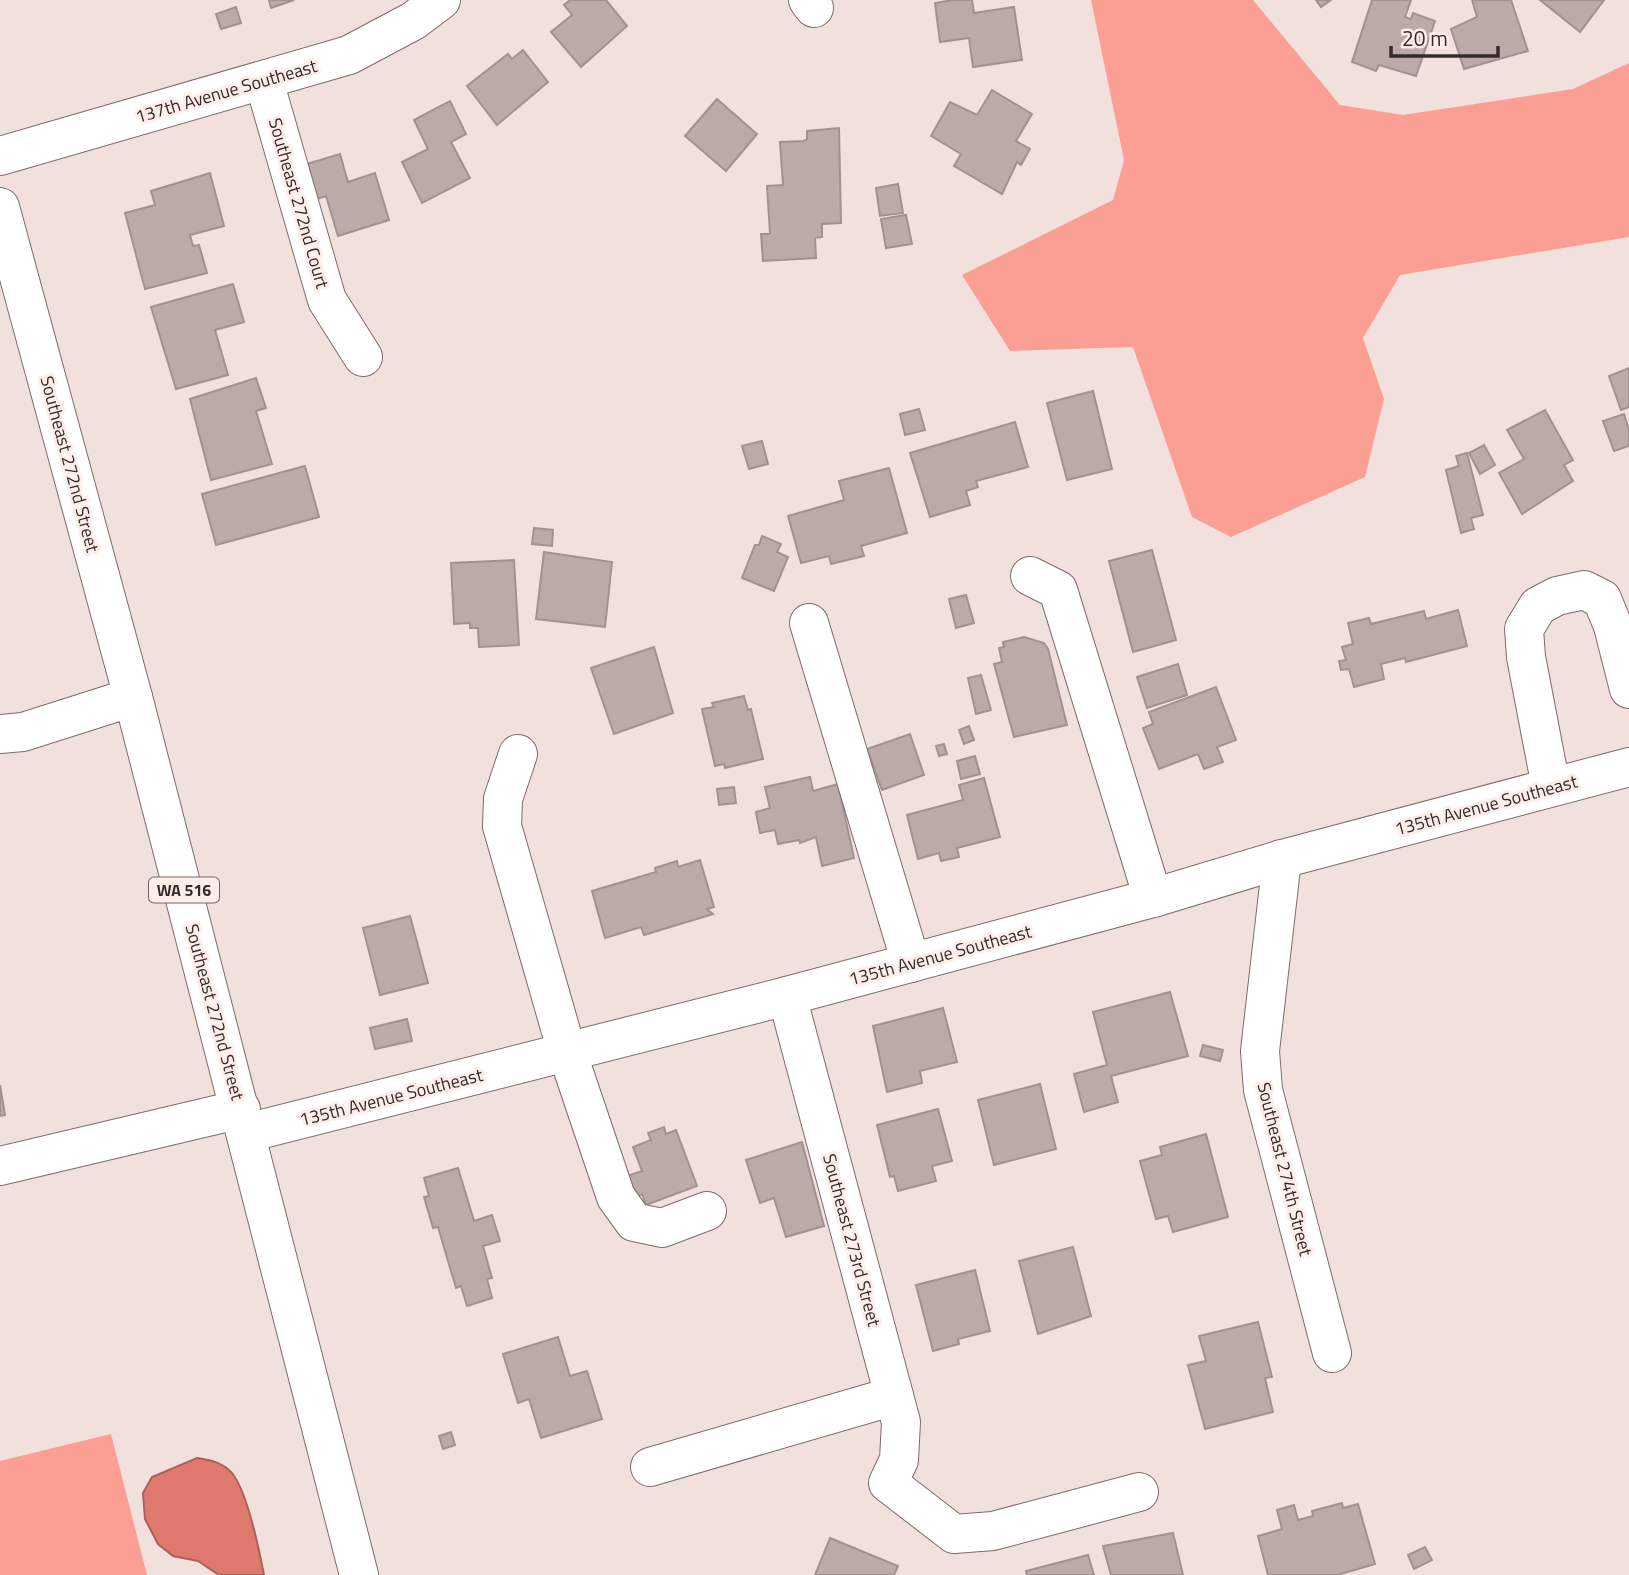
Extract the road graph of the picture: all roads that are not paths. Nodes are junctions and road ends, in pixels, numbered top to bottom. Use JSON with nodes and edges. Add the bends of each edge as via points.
{"nodes":[{"id":1,"x":420,"y":7,"type":"edge"},
{"id":2,"x":264,"y":81,"type":"junction"},
{"id":3,"x":0,"y":156,"type":"edge"},
{"id":4,"x":0,"y":207,"type":"edge"},
{"id":5,"x":363,"y":358,"type":"dead end"},
{"id":6,"x":1030,"y":576,"type":"dead end"},
{"id":7,"x":809,"y":623,"type":"dead end"},
{"id":8,"x":1629,"y":689,"type":"edge"},
{"id":9,"x":133,"y":697,"type":"junction"},
{"id":10,"x":0,"y":734,"type":"edge"},
{"id":11,"x":518,"y":754,"type":"dead end"},
{"id":12,"x":1629,"y":766,"type":"edge"},
{"id":13,"x":1551,"y":787,"type":"junction"},
{"id":14,"x":1282,"y":859,"type":"junction"},
{"id":15,"x":1153,"y":898,"type":"junction"},
{"id":16,"x":911,"y":963,"type":"junction"},
{"id":17,"x":787,"y":996,"type":"junction"},
{"id":18,"x":567,"y":1052,"type":"junction"},
{"id":19,"x":244,"y":1121,"type":"junction"},
{"id":20,"x":0,"y":1166,"type":"edge"},
{"id":21,"x":707,"y":1211,"type":"dead end"},
{"id":22,"x":1332,"y":1353,"type":"dead end"},
{"id":23,"x":894,"y":1396,"type":"junction"},
{"id":24,"x":650,"y":1467,"type":"dead end"},
{"id":25,"x":1139,"y":1492,"type":"dead end"},
{"id":26,"x":359,"y":1575,"type":"edge"}],
"edges":[{"from":1,"to":2,"type":"street","name":"137th Avenue Southeast","via":[[349,55]]},
{"from":2,"to":3,"type":"street","name":"137th Avenue Southeast"},
{"from":2,"to":5,"type":"street","name":"Southeast 272nd Court","via":[[327,300]]},
{"from":4,"to":9,"type":"street","name":"Southeast 272nd Street","number":"WA 516"},
{"from":6,"to":15,"type":"street","via":[[1058,590]]},
{"from":7,"to":16,"type":"street"},
{"from":8,"to":13,"type":"street","via":[[1602,599],[1584,590],[1538,606],[1524,629],[1526,657]]},
{"from":9,"to":10,"type":"street","via":[[23,732]]},
{"from":9,"to":19,"type":"street","name":"Southeast 272nd Street","number":"WA 516"},
{"from":11,"to":18,"type":"street","via":[[503,799],[502,826]]},
{"from":12,"to":13,"type":"street","name":"135th Avenue Southeast"},
{"from":13,"to":14,"type":"street","name":"135th Avenue Southeast"},
{"from":14,"to":15,"type":"street","name":"135th Avenue Southeast"},
{"from":14,"to":22,"type":"street","name":"Southeast 274th Street","via":[[1260,1051],[1263,1090]]},
{"from":15,"to":16,"type":"street","name":"135th Avenue Southeast"},
{"from":16,"to":17,"type":"street","name":"135th Avenue Southeast"},
{"from":17,"to":18,"type":"street","name":"135th Avenue Southeast"},
{"from":17,"to":23,"type":"street","name":"Southeast 273rd Street"},
{"from":18,"to":19,"type":"street","name":"135th Avenue Southeast"},
{"from":18,"to":21,"type":"street","via":[[616,1197],[634,1223],[662,1228]]},
{"from":19,"to":20,"type":"street","name":"135th Avenue Southeast"},
{"from":19,"to":26,"type":"street","name":"Southeast 272nd Street","number":"WA 516"},
{"from":23,"to":24,"type":"street"},
{"from":23,"to":25,"type":"street","name":"Southeast 273rd Street","via":[[901,1422],[900,1460],[888,1483],[954,1534],[993,1531]]}]}
